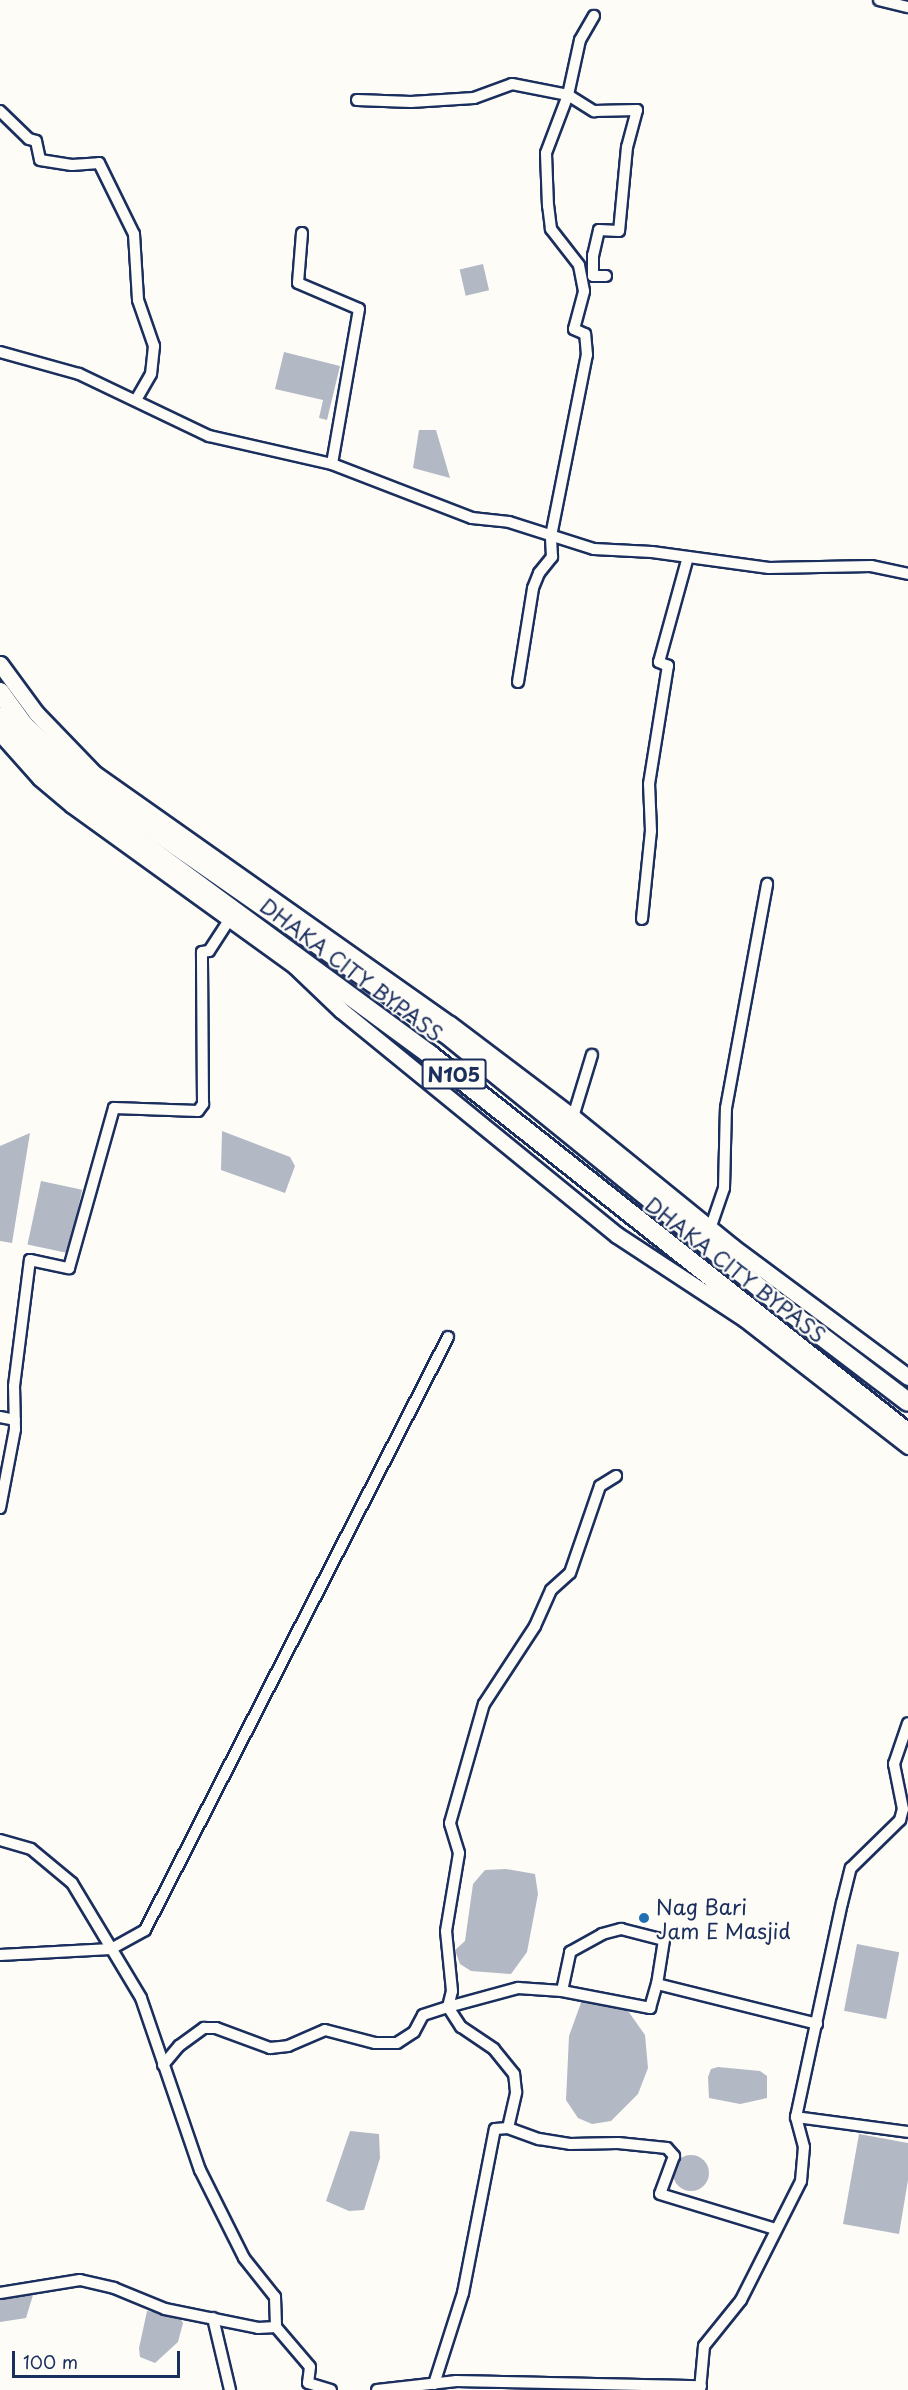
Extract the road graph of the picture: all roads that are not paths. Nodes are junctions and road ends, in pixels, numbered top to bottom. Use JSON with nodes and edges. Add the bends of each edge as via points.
{"nodes":[{"id":1,"x":879,"y":0,"type":"edge"},
{"id":2,"x":908,"y":7,"type":"edge"},
{"id":3,"x":594,"y":16,"type":"dead end"},
{"id":4,"x":568,"y":95,"type":"junction"},
{"id":5,"x":357,"y":100,"type":"dead end"},
{"id":6,"x":0,"y":111,"type":"edge"},
{"id":7,"x":302,"y":233,"type":"dead end"},
{"id":8,"x":606,"y":276,"type":"dead end"},
{"id":9,"x":0,"y":352,"type":"edge"},
{"id":10,"x":136,"y":400,"type":"junction"},
{"id":11,"x":332,"y":464,"type":"junction"},
{"id":12,"x":551,"y":536,"type":"junction"},
{"id":13,"x":688,"y":557,"type":"junction"},
{"id":14,"x":908,"y":574,"type":"edge"},
{"id":15,"x":0,"y":664,"type":"edge"},
{"id":16,"x":518,"y":682,"type":"dead end"},
{"id":17,"x":0,"y":692,"type":"edge"},
{"id":18,"x":0,"y":717,"type":"edge"},
{"id":19,"x":0,"y":733,"type":"edge"},
{"id":20,"x":767,"y":884,"type":"dead end"},
{"id":21,"x":642,"y":919,"type":"dead end"},
{"id":22,"x":230,"y":920,"type":"junction"},
{"id":23,"x":592,"y":1055,"type":"dead end"},
{"id":24,"x":573,"y":1117,"type":"junction"},
{"id":25,"x":710,"y":1229,"type":"junction"},
{"id":26,"x":448,"y":1337,"type":"dead end"},
{"id":27,"x":908,"y":1377,"type":"edge"},
{"id":28,"x":908,"y":1402,"type":"edge"},
{"id":29,"x":0,"y":1417,"type":"edge"},
{"id":30,"x":15,"y":1420,"type":"junction"},
{"id":31,"x":908,"y":1433,"type":"edge"},
{"id":32,"x":908,"y":1446,"type":"edge"},
{"id":33,"x":616,"y":1476,"type":"dead end"},
{"id":34,"x":0,"y":1509,"type":"edge"},
{"id":35,"x":908,"y":1723,"type":"edge"},
{"id":36,"x":0,"y":1840,"type":"edge"},
{"id":37,"x":111,"y":1949,"type":"junction"},
{"id":38,"x":0,"y":1954,"type":"edge"},
{"id":39,"x":657,"y":1984,"type":"junction"},
{"id":40,"x":562,"y":1990,"type":"junction"},
{"id":41,"x":448,"y":2007,"type":"junction"},
{"id":42,"x":817,"y":2024,"type":"junction"},
{"id":43,"x":163,"y":2065,"type":"junction"},
{"id":44,"x":796,"y":2117,"type":"junction"},
{"id":45,"x":508,"y":2128,"type":"junction"},
{"id":46,"x":908,"y":2132,"type":"edge"},
{"id":47,"x":776,"y":2229,"type":"junction"},
{"id":48,"x":0,"y":2293,"type":"edge"},
{"id":49,"x":213,"y":2318,"type":"junction"},
{"id":50,"x":276,"y":2327,"type":"junction"},
{"id":51,"x":434,"y":2384,"type":"junction"},
{"id":52,"x":466,"y":2386,"type":"edge"},
{"id":53,"x":700,"y":2388,"type":"edge"},
{"id":54,"x":230,"y":2390,"type":"edge"},
{"id":55,"x":331,"y":2390,"type":"edge"},
{"id":56,"x":377,"y":2390,"type":"edge"}],
"edges":[{"from":1,"to":2,"type":"street"},
{"from":3,"to":4,"type":"street","via":[[580,40]]},
{"from":4,"to":5,"type":"street","via":[[512,84],[474,98]]},
{"from":4,"to":8,"type":"street","via":[[594,111],[637,110],[627,147],[620,231],[599,230],[593,255],[593,276]]},
{"from":4,"to":12,"type":"street","via":[[546,153],[548,206],[551,229],[579,265],[584,291],[574,329],[585,334],[587,355]]},
{"from":6,"to":10,"type":"street","via":[[28,139],[36,141],[40,160],[72,165],[99,163],[134,234],[138,300],[154,346],[151,374]]},
{"from":7,"to":11,"type":"street","via":[[298,283],[359,309]]},
{"from":9,"to":10,"type":"street","via":[[79,374]]},
{"from":10,"to":11,"type":"street","via":[[209,436]]},
{"from":11,"to":12,"type":"street","via":[[472,518],[509,522]]},
{"from":12,"to":13,"type":"street","via":[[594,549]]},
{"from":12,"to":16,"type":"street","via":[[552,557],[533,588]]},
{"from":13,"to":14,"type":"street","via":[[770,568],[871,566]]},
{"from":13,"to":21,"type":"street","via":[[659,662],[668,666],[650,784],[651,831]]},
{"from":15,"to":24,"type":"main road","via":[[36,713],[95,774],[450,1024]]},
{"from":17,"to":28,"type":"highway","name":"DHAKA CITY BYPASS","number":"N105","via":[[24,725],[86,783],[445,1033],[786,1309]]},
{"from":18,"to":31,"type":"highway","name":"DHAKA CITY BYPASS","number":"N105","via":[[15,737],[78,796],[420,1047]]},
{"from":19,"to":22,"type":"main road","via":[[40,778],[72,805]]},
{"from":20,"to":25,"type":"street","via":[[726,1108],[724,1188]]},
{"from":22,"to":30,"type":"street","via":[[209,951],[202,952],[203,1104],[198,1111],[114,1108],[69,1268],[30,1260],[14,1386]]},
{"from":22,"to":32,"type":"main road","via":[[295,966],[341,1010],[617,1235],[744,1319]]},
{"from":23,"to":24,"type":"street"},
{"from":24,"to":25,"type":"main road"},
{"from":25,"to":27,"type":"main road"},
{"from":26,"to":37,"type":"street","via":[[173,1880],[145,1930]]},
{"from":29,"to":30,"type":"street"},
{"from":30,"to":34,"type":"street"},
{"from":33,"to":41,"type":"street","via":[[600,1486],[570,1573],[551,1590],[535,1626],[484,1704],[450,1823],[459,1853],[446,1931],[452,1991]]},
{"from":35,"to":42,"type":"street","via":[[894,1764],[903,1809],[900,1820],[850,1868]]},
{"from":36,"to":37,"type":"street","via":[[31,1849],[72,1883]]},
{"from":37,"to":38,"type":"street"},
{"from":37,"to":43,"type":"street","via":[[141,1998]]},
{"from":39,"to":40,"type":"street","via":[[650,2008],[642,2009]]},
{"from":39,"to":40,"type":"street","via":[[664,1940],[621,1929],[602,1934],[570,1952]]},
{"from":39,"to":42,"type":"street"},
{"from":40,"to":41,"type":"street","via":[[518,1988]]},
{"from":41,"to":43,"type":"street","via":[[423,2015],[414,2032],[397,2043],[375,2043],[325,2031],[288,2046],[270,2048],[216,2028],[204,2028],[179,2046]]},
{"from":41,"to":45,"type":"street","via":[[461,2027],[494,2049],[513,2074],[516,2092]]},
{"from":42,"to":44,"type":"street"},
{"from":43,"to":50,"type":"street","via":[[200,2170],[244,2258],[275,2297]]},
{"from":44,"to":46,"type":"street"},
{"from":44,"to":47,"type":"street","via":[[804,2147],[801,2181]]},
{"from":45,"to":47,"type":"street","via":[[570,2144],[667,2148],[674,2156],[660,2194]]},
{"from":45,"to":51,"type":"street","via":[[495,2129],[492,2136],[464,2293]]},
{"from":47,"to":53,"type":"street","via":[[741,2300],[705,2346]]},
{"from":48,"to":49,"type":"street","via":[[80,2280],[114,2288],[165,2309]]},
{"from":49,"to":50,"type":"street","via":[[258,2328]]},
{"from":49,"to":54,"type":"street"},
{"from":50,"to":55,"type":"street","via":[[310,2367],[308,2383]]},
{"from":51,"to":52,"type":"street"},
{"from":51,"to":56,"type":"street"},
{"from":52,"to":53,"type":"street"}]}
